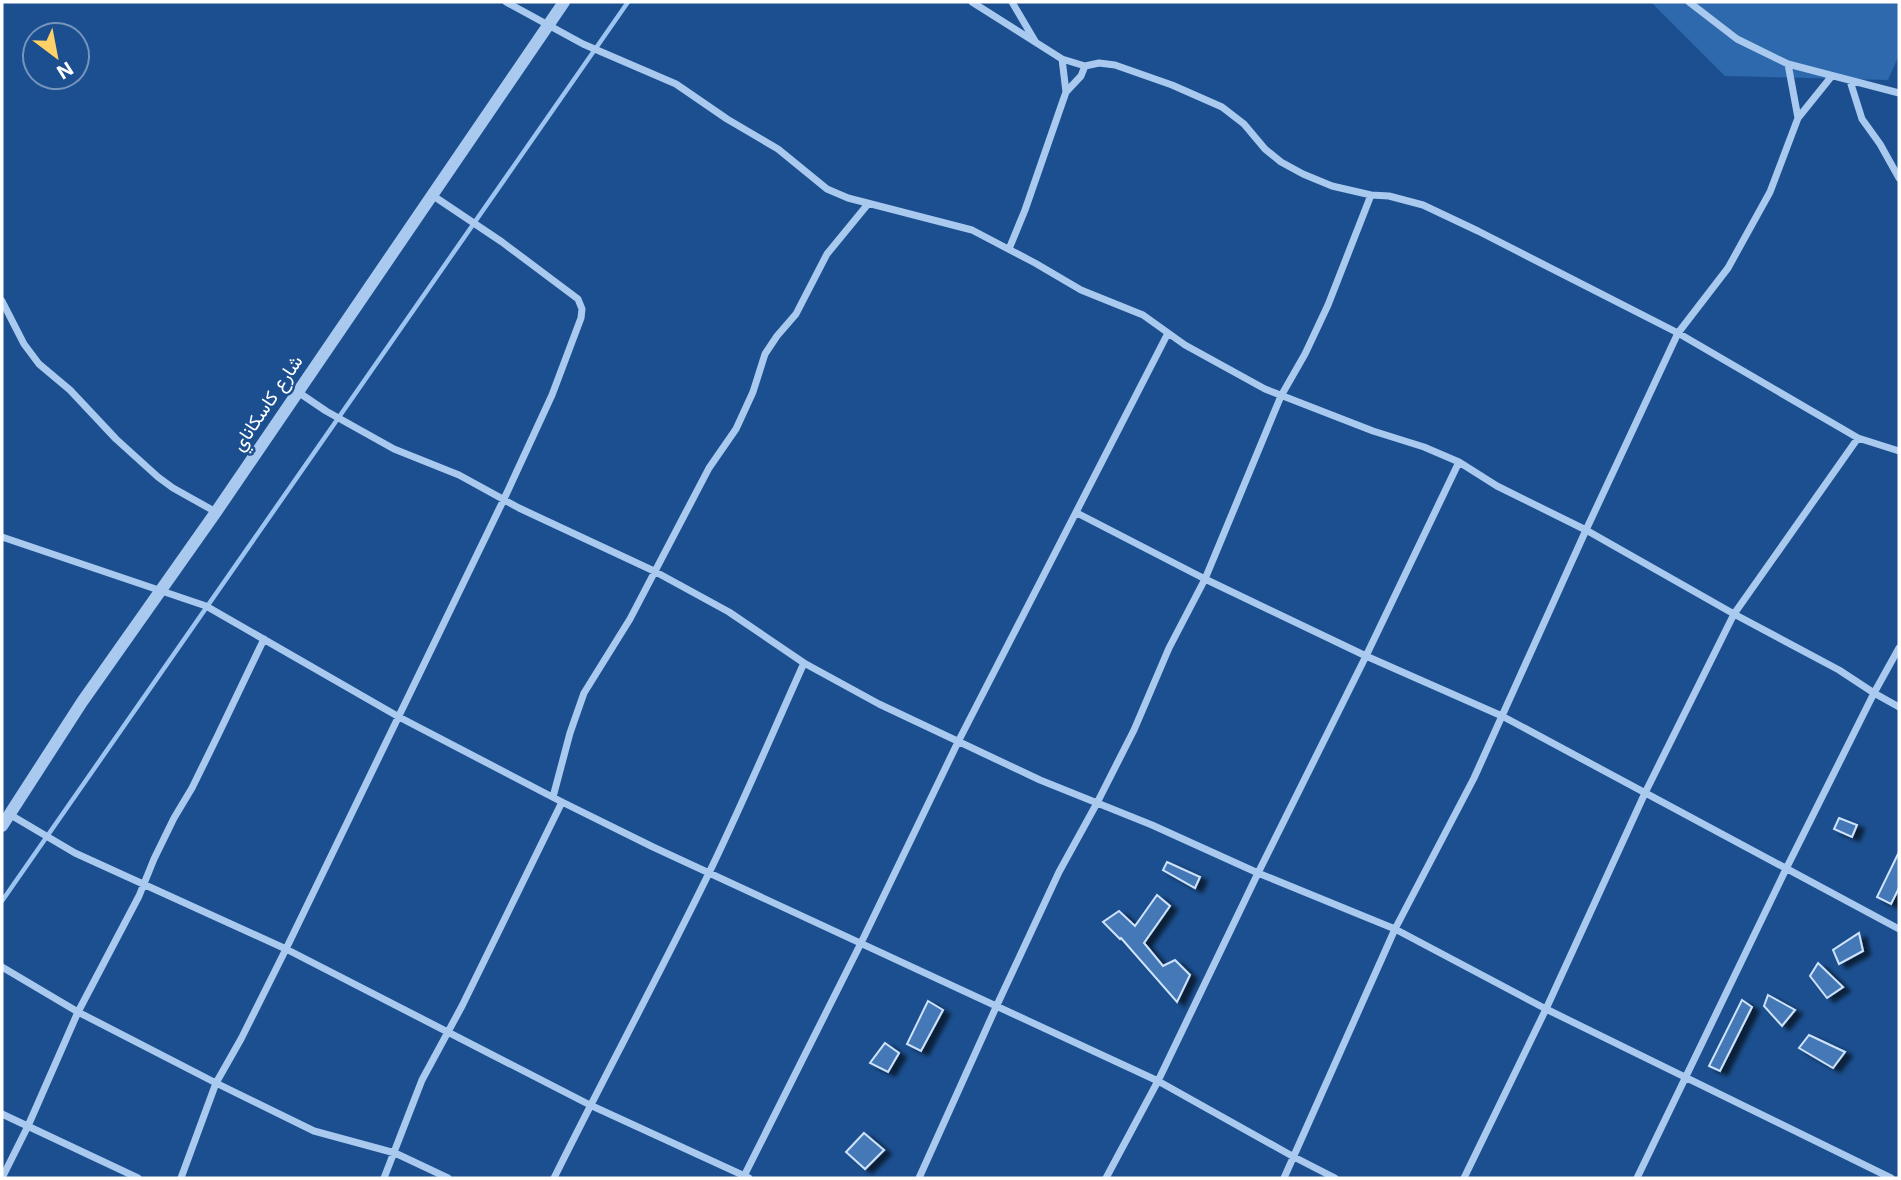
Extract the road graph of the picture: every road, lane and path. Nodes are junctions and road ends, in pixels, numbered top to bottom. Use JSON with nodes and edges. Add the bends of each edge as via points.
{"nodes":[{"id":1,"x":506,"y":2,"type":"edge"},
{"id":2,"x":564,"y":2,"type":"edge"},
{"id":3,"x":972,"y":2,"type":"edge"},
{"id":4,"x":1012,"y":2,"type":"edge"},
{"id":5,"x":1689,"y":2,"type":"edge"},
{"id":6,"x":548,"y":25,"type":"junction"},
{"id":7,"x":1036,"y":43,"type":"junction"},
{"id":8,"x":1062,"y":59,"type":"junction"},
{"id":9,"x":1788,"y":64,"type":"junction"},
{"id":10,"x":1084,"y":66,"type":"junction"},
{"id":11,"x":1831,"y":77,"type":"junction"},
{"id":12,"x":1850,"y":81,"type":"junction"},
{"id":13,"x":1066,"y":92,"type":"junction"},
{"id":14,"x":1899,"y":93,"type":"edge"},
{"id":15,"x":1798,"y":118,"type":"junction"},
{"id":16,"x":1899,"y":178,"type":"edge"},
{"id":17,"x":431,"y":195,"type":"junction"},
{"id":18,"x":1371,"y":195,"type":"junction"},
{"id":19,"x":868,"y":204,"type":"junction"},
{"id":20,"x":1009,"y":249,"type":"junction"},
{"id":21,"x":2,"y":301,"type":"edge"},
{"id":22,"x":1678,"y":333,"type":"junction"},
{"id":23,"x":1168,"y":334,"type":"junction"},
{"id":24,"x":298,"y":392,"type":"junction"},
{"id":25,"x":1281,"y":396,"type":"junction"},
{"id":26,"x":1857,"y":438,"type":"junction"},
{"id":27,"x":1899,"y":452,"type":"edge"},
{"id":28,"x":1459,"y":462,"type":"junction"},
{"id":29,"x":504,"y":499,"type":"junction"},
{"id":30,"x":216,"y":512,"type":"junction"},
{"id":31,"x":1077,"y":513,"type":"junction"},
{"id":32,"x":1586,"y":530,"type":"junction"},
{"id":33,"x":2,"y":537,"type":"edge"},
{"id":34,"x":654,"y":571,"type":"junction"},
{"id":35,"x":1205,"y":579,"type":"junction"},
{"id":36,"x":161,"y":591,"type":"junction"},
{"id":37,"x":1734,"y":614,"type":"junction"},
{"id":38,"x":264,"y":639,"type":"junction"},
{"id":39,"x":1899,"y":648,"type":"edge"},
{"id":40,"x":1366,"y":656,"type":"junction"},
{"id":41,"x":804,"y":663,"type":"junction"},
{"id":42,"x":1874,"y":693,"type":"junction"},
{"id":43,"x":1899,"y":707,"type":"edge"},
{"id":44,"x":1502,"y":716,"type":"junction"},
{"id":45,"x":399,"y":717,"type":"junction"},
{"id":46,"x":958,"y":743,"type":"junction"},
{"id":47,"x":1644,"y":793,"type":"junction"},
{"id":48,"x":553,"y":797,"type":"junction"},
{"id":49,"x":562,"y":802,"type":"junction"},
{"id":50,"x":1097,"y":803,"type":"junction"},
{"id":51,"x":9,"y":814,"type":"junction"},
{"id":52,"x":2,"y":826,"type":"edge"},
{"id":53,"x":1786,"y":869,"type":"junction"},
{"id":54,"x":709,"y":872,"type":"junction"},
{"id":55,"x":1258,"y":873,"type":"junction"},
{"id":56,"x":144,"y":885,"type":"junction"},
{"id":57,"x":1395,"y":929,"type":"junction"},
{"id":58,"x":1899,"y":929,"type":"edge"},
{"id":59,"x":861,"y":943,"type":"junction"},
{"id":60,"x":286,"y":949,"type":"junction"},
{"id":61,"x":2,"y":967,"type":"edge"},
{"id":62,"x":997,"y":1005,"type":"junction"},
{"id":63,"x":1546,"y":1009,"type":"junction"},
{"id":64,"x":78,"y":1012,"type":"junction"},
{"id":65,"x":447,"y":1032,"type":"junction"},
{"id":66,"x":1684,"y":1077,"type":"junction"},
{"id":67,"x":1158,"y":1081,"type":"junction"},
{"id":68,"x":216,"y":1083,"type":"junction"},
{"id":69,"x":590,"y":1105,"type":"junction"},
{"id":70,"x":2,"y":1114,"type":"edge"},
{"id":71,"x":28,"y":1126,"type":"junction"},
{"id":72,"x":395,"y":1153,"type":"junction"},
{"id":73,"x":1294,"y":1157,"type":"junction"},
{"id":74,"x":2,"y":1178,"type":"edge"},
{"id":75,"x":138,"y":1178,"type":"edge"},
{"id":76,"x":181,"y":1178,"type":"edge"},
{"id":77,"x":384,"y":1178,"type":"edge"},
{"id":78,"x":448,"y":1178,"type":"edge"},
{"id":79,"x":554,"y":1178,"type":"edge"},
{"id":80,"x":745,"y":1178,"type":"edge"},
{"id":81,"x":919,"y":1178,"type":"edge"},
{"id":82,"x":1106,"y":1178,"type":"edge"},
{"id":83,"x":1284,"y":1178,"type":"edge"},
{"id":84,"x":1335,"y":1178,"type":"edge"},
{"id":85,"x":1464,"y":1178,"type":"edge"},
{"id":86,"x":1637,"y":1178,"type":"edge"},
{"id":87,"x":1891,"y":1178,"type":"edge"}],
"edges":[{"from":1,"to":6,"type":"street"},
{"from":2,"to":6,"type":"street","name":"شارع كاسكاناي"},
{"from":3,"to":7,"type":"street"},
{"from":4,"to":7,"type":"street"},
{"from":5,"to":9,"type":"street","via":[[1737,39]]},
{"from":6,"to":17,"type":"street","name":"شارع كاسكاناي"},
{"from":6,"to":19,"type":"street","via":[[676,84],[778,149],[827,189]]},
{"from":7,"to":8,"type":"street"},
{"from":8,"to":10,"type":"street"},
{"from":8,"to":13,"type":"street"},
{"from":9,"to":11,"type":"street"},
{"from":9,"to":15,"type":"street"},
{"from":10,"to":13,"type":"street"},
{"from":10,"to":18,"type":"street","via":[[1115,65],[1222,107],[1281,162],[1332,186]]},
{"from":11,"to":12,"type":"street"},
{"from":11,"to":15,"type":"street"},
{"from":12,"to":14,"type":"street"},
{"from":12,"to":16,"type":"street","via":[[1863,119]]},
{"from":13,"to":20,"type":"street"},
{"from":15,"to":22,"type":"street","via":[[1770,192],[1728,268]]},
{"from":17,"to":24,"type":"street","name":"شارع كاسكاناي"},
{"from":17,"to":29,"type":"street","via":[[547,275],[578,299],[582,309],[552,395]]},
{"from":18,"to":22,"type":"street","via":[[1423,205]]},
{"from":18,"to":25,"type":"street","via":[[1328,305]]},
{"from":19,"to":20,"type":"street","via":[[972,230]]},
{"from":19,"to":34,"type":"street","via":[[827,254],[796,314],[765,354],[736,429],[709,468]]},
{"from":20,"to":23,"type":"street","via":[[1081,290],[1143,315]]},
{"from":21,"to":30,"type":"street","via":[[39,364],[158,477]]},
{"from":22,"to":26,"type":"street"},
{"from":22,"to":32,"type":"street"},
{"from":23,"to":25,"type":"street"},
{"from":23,"to":31,"type":"street"},
{"from":24,"to":29,"type":"street","via":[[394,449]]},
{"from":24,"to":30,"type":"street","name":"شارع كاسكاناي"},
{"from":25,"to":28,"type":"street"},
{"from":25,"to":35,"type":"street"},
{"from":26,"to":27,"type":"street"},
{"from":26,"to":37,"type":"street"},
{"from":28,"to":32,"type":"street"},
{"from":28,"to":40,"type":"street"},
{"from":29,"to":34,"type":"street"},
{"from":29,"to":45,"type":"street"},
{"from":30,"to":36,"type":"street","name":"شارع كاسكاناي"},
{"from":31,"to":35,"type":"street"},
{"from":31,"to":46,"type":"street"},
{"from":32,"to":37,"type":"street"},
{"from":32,"to":44,"type":"street"},
{"from":33,"to":36,"type":"street"},
{"from":34,"to":41,"type":"street","via":[[729,612]]},
{"from":34,"to":48,"type":"street","via":[[584,693]]},
{"from":35,"to":40,"type":"street"},
{"from":35,"to":50,"type":"street"},
{"from":36,"to":38,"type":"street","via":[[206,606]]},
{"from":36,"to":51,"type":"street","name":"شارع كاسكاناي"},
{"from":37,"to":42,"type":"street"},
{"from":37,"to":47,"type":"street"},
{"from":38,"to":45,"type":"street"},
{"from":38,"to":56,"type":"street"},
{"from":39,"to":42,"type":"street"},
{"from":40,"to":44,"type":"street"},
{"from":40,"to":55,"type":"street"},
{"from":41,"to":46,"type":"street"},
{"from":41,"to":54,"type":"street"},
{"from":42,"to":43,"type":"street"},
{"from":42,"to":53,"type":"street"},
{"from":44,"to":47,"type":"street"},
{"from":44,"to":57,"type":"street"},
{"from":45,"to":48,"type":"street"},
{"from":45,"to":60,"type":"street"},
{"from":46,"to":50,"type":"street"},
{"from":46,"to":59,"type":"street"},
{"from":47,"to":53,"type":"street"},
{"from":47,"to":63,"type":"street"},
{"from":48,"to":49,"type":"street"},
{"from":49,"to":54,"type":"street"},
{"from":49,"to":65,"type":"street"},
{"from":50,"to":55,"type":"street"},
{"from":50,"to":62,"type":"street"},
{"from":51,"to":52,"type":"street","name":"شارع كاسكاناي"},
{"from":51,"to":56,"type":"street","via":[[75,853]]},
{"from":53,"to":58,"type":"street"},
{"from":53,"to":66,"type":"street"},
{"from":54,"to":59,"type":"street"},
{"from":54,"to":69,"type":"street"},
{"from":55,"to":57,"type":"street"},
{"from":55,"to":67,"type":"street"},
{"from":56,"to":60,"type":"street"},
{"from":56,"to":64,"type":"street"},
{"from":57,"to":63,"type":"street"},
{"from":57,"to":73,"type":"street"},
{"from":59,"to":62,"type":"street"},
{"from":59,"to":80,"type":"street"},
{"from":60,"to":65,"type":"street"},
{"from":60,"to":68,"type":"street"},
{"from":61,"to":64,"type":"street"},
{"from":62,"to":67,"type":"street"},
{"from":62,"to":81,"type":"street"},
{"from":63,"to":66,"type":"street"},
{"from":63,"to":85,"type":"street"},
{"from":64,"to":68,"type":"street"},
{"from":64,"to":71,"type":"street"},
{"from":65,"to":69,"type":"street"},
{"from":65,"to":72,"type":"street","via":[[422,1080]]},
{"from":66,"to":86,"type":"street"},
{"from":66,"to":87,"type":"street"},
{"from":67,"to":73,"type":"street"},
{"from":67,"to":82,"type":"street"},
{"from":68,"to":72,"type":"street","via":[[314,1131]]},
{"from":68,"to":76,"type":"street"},
{"from":69,"to":79,"type":"street"},
{"from":69,"to":80,"type":"street"},
{"from":70,"to":71,"type":"street"},
{"from":71,"to":74,"type":"street"},
{"from":71,"to":75,"type":"street"},
{"from":72,"to":77,"type":"street"},
{"from":72,"to":78,"type":"street"},
{"from":73,"to":83,"type":"street"},
{"from":73,"to":84,"type":"street"}]}
